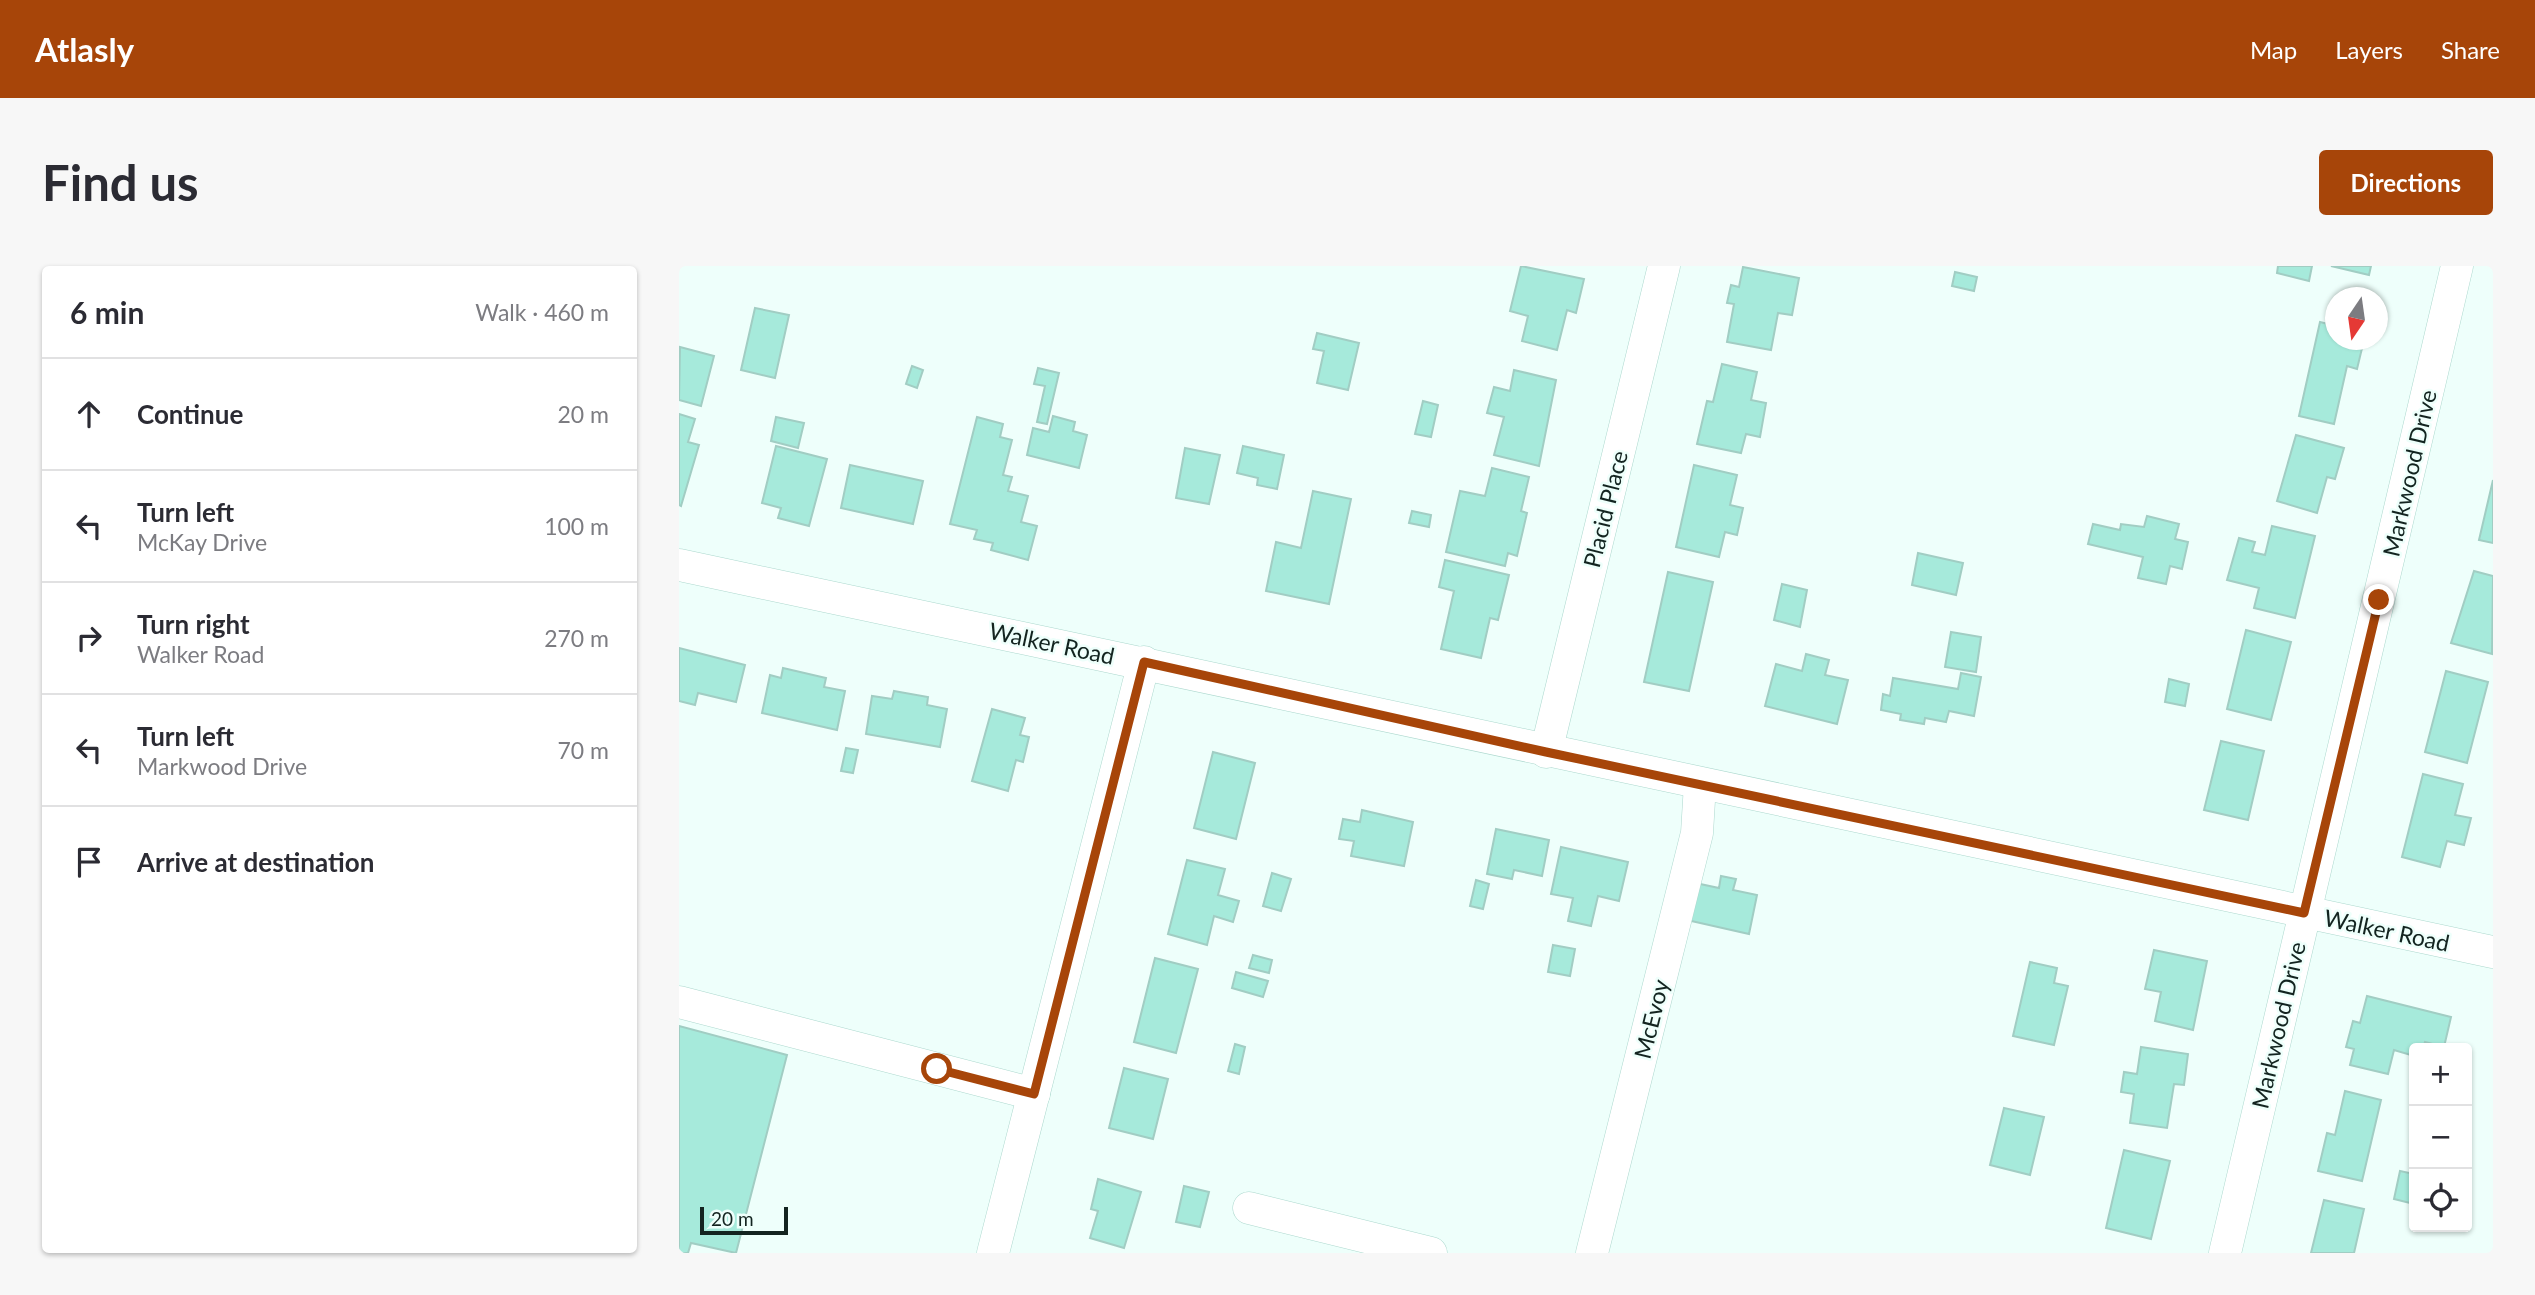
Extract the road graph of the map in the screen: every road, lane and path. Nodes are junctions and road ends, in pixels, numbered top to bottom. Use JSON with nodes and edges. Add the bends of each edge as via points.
{"nodes":[{"id":1,"x":1664,"y":266,"type":"edge"},
{"id":2,"x":2457,"y":266,"type":"edge"},
{"id":3,"x":679,"y":565,"type":"edge"},
{"id":4,"x":1144,"y":662,"type":"junction"},
{"id":5,"x":1546,"y":752,"type":"junction"},
{"id":6,"x":1700,"y":784,"type":"junction"},
{"id":7,"x":2304,"y":913,"type":"junction"},
{"id":8,"x":2493,"y":952,"type":"edge"},
{"id":9,"x":679,"y":1002,"type":"edge"},
{"id":10,"x":1034,"y":1094,"type":"junction"},
{"id":11,"x":1248,"y":1208,"type":"dead end"},
{"id":12,"x":1340,"y":1242,"type":"edge"},
{"id":13,"x":993,"y":1253,"type":"edge"},
{"id":14,"x":1431,"y":1253,"type":"edge"},
{"id":15,"x":1592,"y":1253,"type":"edge"},
{"id":16,"x":2225,"y":1253,"type":"edge"}],
"edges":[{"from":1,"to":5,"type":"street","name":"Placid Place"},
{"from":2,"to":7,"type":"street","name":"Markwood Drive"},
{"from":3,"to":4,"type":"street","name":"Walker Road"},
{"from":4,"to":5,"type":"street","name":"Walker Road"},
{"from":4,"to":10,"type":"street"},
{"from":5,"to":6,"type":"street","name":"Walker Road"},
{"from":6,"to":7,"type":"street","name":"Walker Road"},
{"from":6,"to":15,"type":"street","name":"McEvoy","via":[[1697,833]]},
{"from":7,"to":8,"type":"street","name":"Walker Road"},
{"from":7,"to":16,"type":"street","name":"Markwood Drive"},
{"from":9,"to":10,"type":"street"},
{"from":10,"to":13,"type":"street"},
{"from":11,"to":12,"type":"street"},
{"from":12,"to":14,"type":"street"}]}
